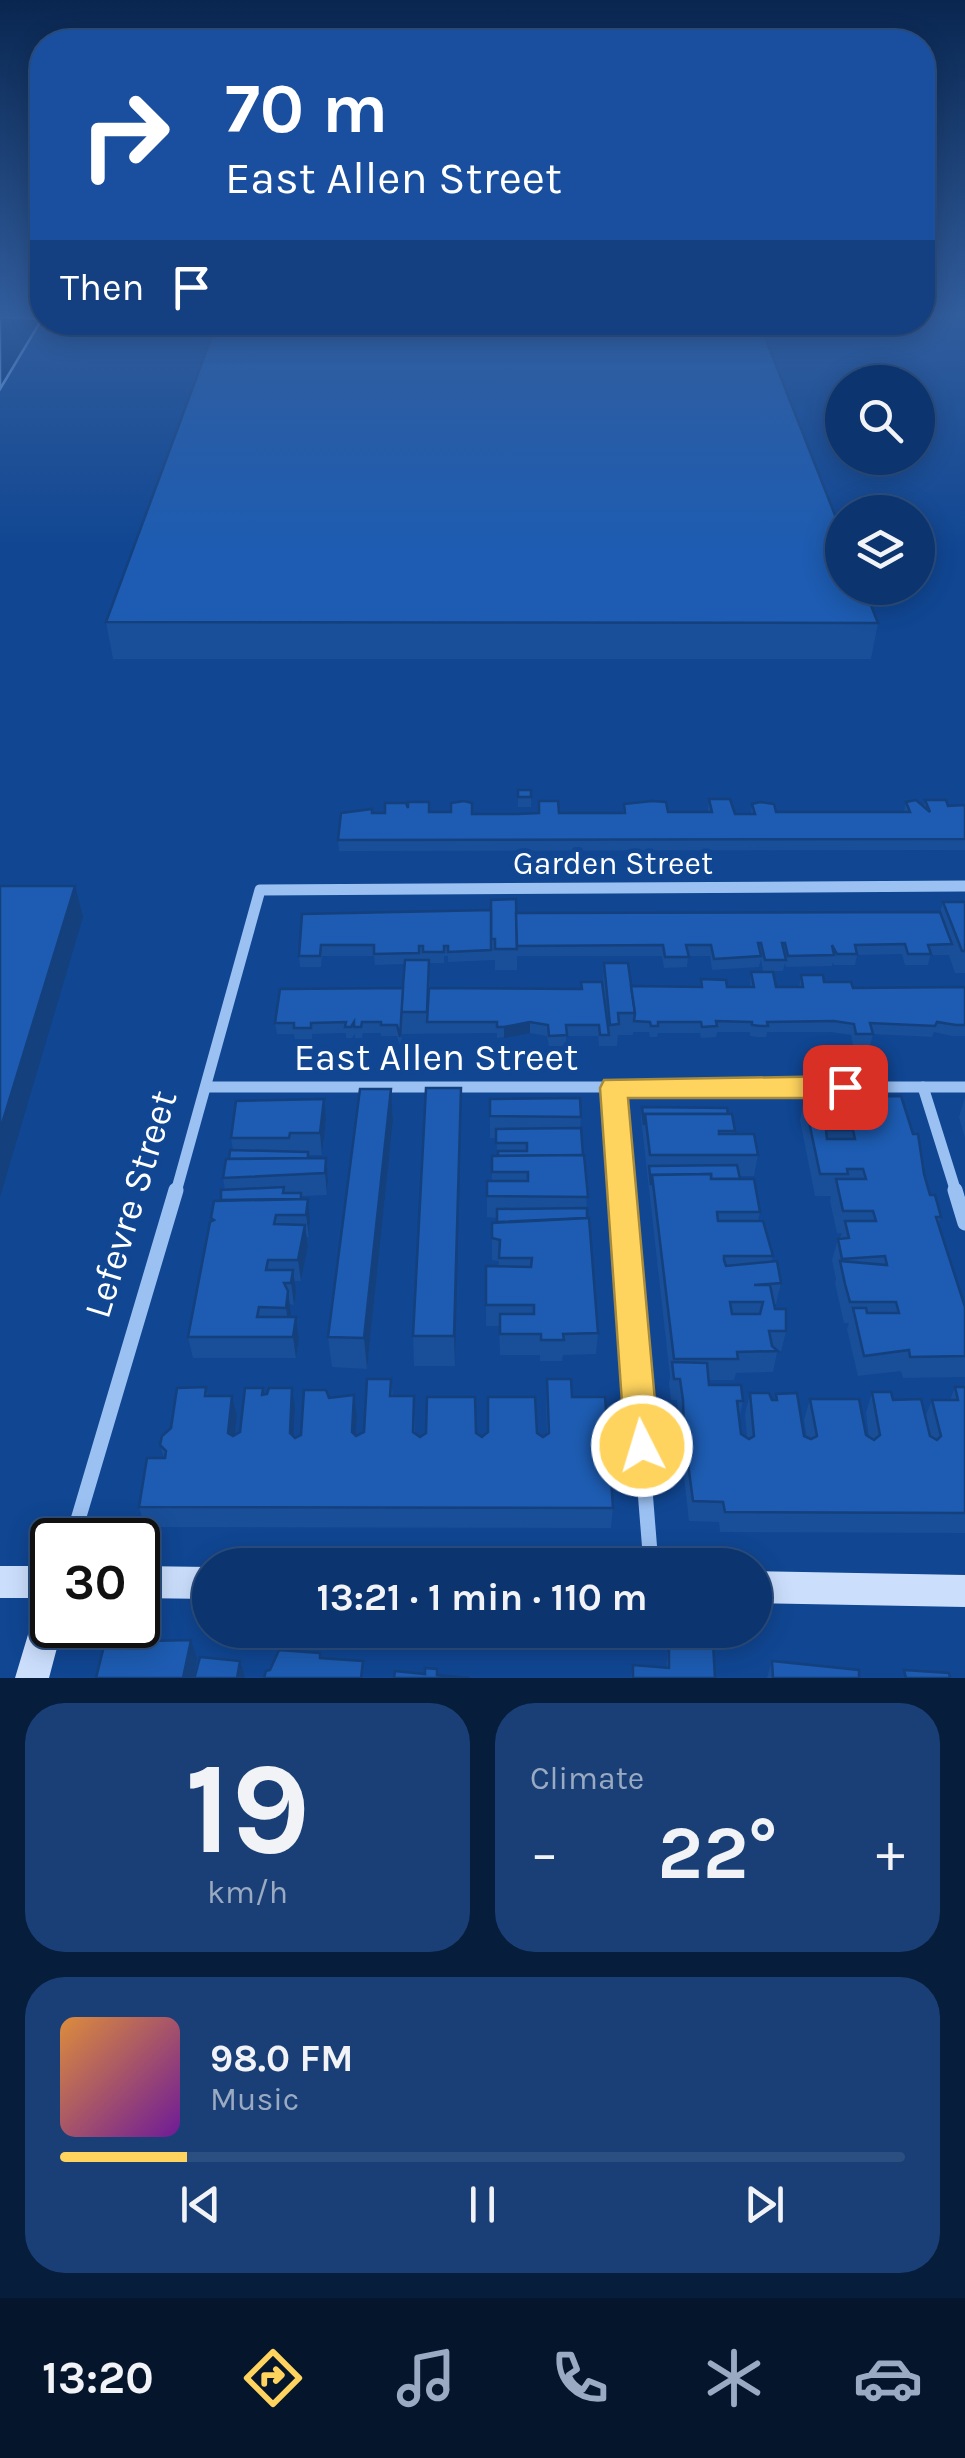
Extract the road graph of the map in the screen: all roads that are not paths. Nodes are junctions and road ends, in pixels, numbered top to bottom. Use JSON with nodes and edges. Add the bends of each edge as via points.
{"nodes":[{"id":1,"x":965,"y":886,"type":"edge"},
{"id":2,"x":260,"y":890,"type":"joint"},
{"id":3,"x":207,"y":1087,"type":"junction"},
{"id":4,"x":923,"y":1087,"type":"junction"},
{"id":5,"x":965,"y":1087,"type":"edge"},
{"id":6,"x":614,"y":1088,"type":"junction"},
{"id":7,"x":965,"y":1223,"type":"edge"},
{"id":8,"x":79,"y":1518,"type":"edge"},
{"id":9,"x":650,"y":1548,"type":"edge"},
{"id":10,"x":0,"y":1582,"type":"edge"},
{"id":11,"x":30,"y":1582,"type":"edge"},
{"id":12,"x":160,"y":1582,"type":"edge"},
{"id":13,"x":192,"y":1583,"type":"edge"},
{"id":14,"x":772,"y":1587,"type":"edge"},
{"id":15,"x":965,"y":1591,"type":"edge"},
{"id":16,"x":40,"y":1648,"type":"edge"},
{"id":17,"x":32,"y":1678,"type":"edge"}],
"edges":[{"from":1,"to":2,"type":"street","name":"Garden Street"},
{"from":2,"to":3,"type":"street","name":"Lefevre Street"},
{"from":3,"to":6,"type":"street","name":"East Allen Street"},
{"from":3,"to":8,"type":"street","name":"Lefevre Street"},
{"from":4,"to":5,"type":"street","name":"East Allen Street"},
{"from":4,"to":6,"type":"street","name":"East Allen Street"},
{"from":4,"to":7,"type":"street"},
{"from":6,"to":9,"type":"street"},
{"from":10,"to":11,"type":"main road"},
{"from":12,"to":13,"type":"main road"},
{"from":14,"to":15,"type":"main road"},
{"from":16,"to":17,"type":"main road"}]}
